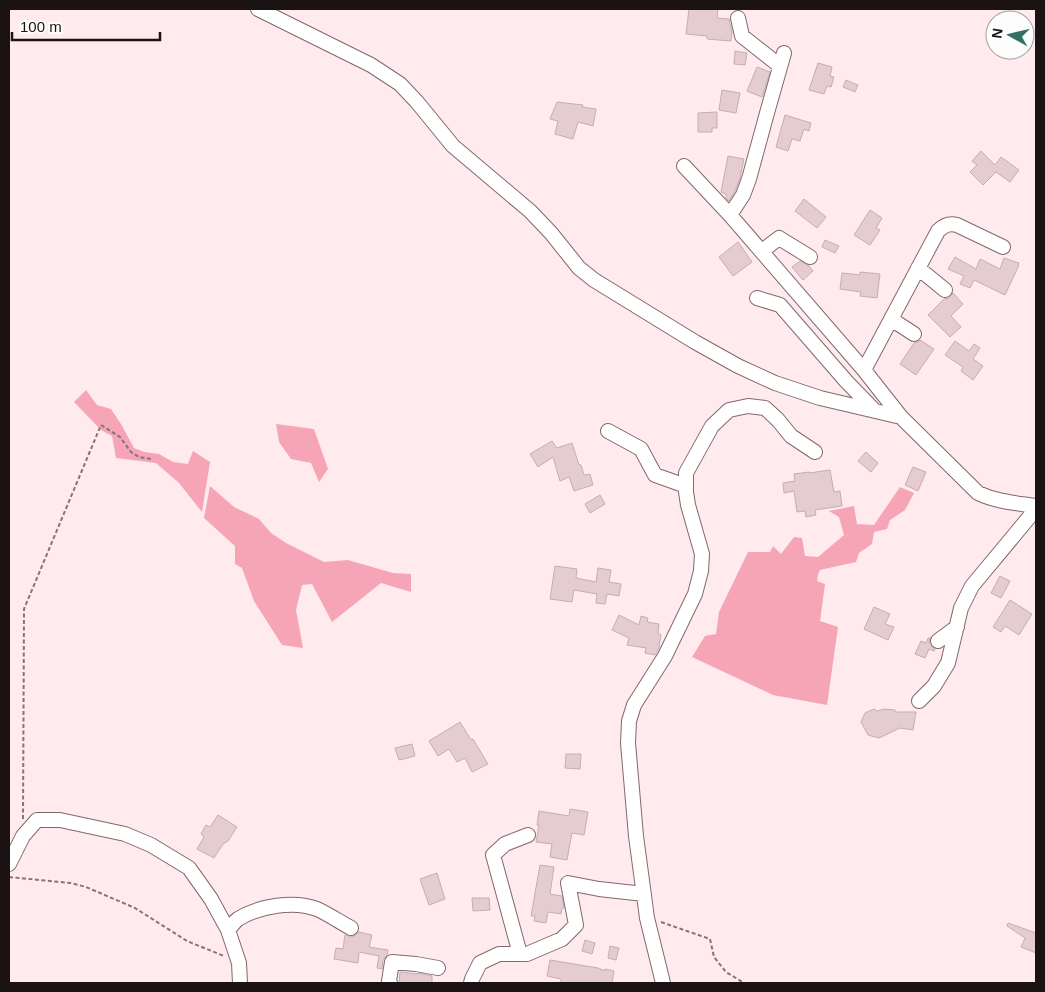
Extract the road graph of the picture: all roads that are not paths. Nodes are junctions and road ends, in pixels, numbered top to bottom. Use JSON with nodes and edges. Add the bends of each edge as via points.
{"nodes":[{"id":1,"x":258,"y":9,"type":"edge"},
{"id":2,"x":738,"y":18,"type":"dead end"},
{"id":3,"x":684,"y":166,"type":"dead end"},
{"id":4,"x":730,"y":215,"type":"junction"},
{"id":5,"x":1003,"y":247,"type":"dead end"},
{"id":6,"x":762,"y":252,"type":"junction"},
{"id":7,"x":810,"y":257,"type":"dead end"},
{"id":8,"x":918,"y":268,"type":"junction"},
{"id":9,"x":945,"y":290,"type":"dead end"},
{"id":10,"x":757,"y":298,"type":"dead end"},
{"id":11,"x":891,"y":319,"type":"junction"},
{"id":12,"x":914,"y":334,"type":"dead end"},
{"id":13,"x":864,"y":370,"type":"junction"},
{"id":14,"x":876,"y":411,"type":"junction"},
{"id":15,"x":901,"y":417,"type":"junction"},
{"id":16,"x":608,"y":431,"type":"dead end"},
{"id":17,"x":815,"y":452,"type":"dead end"},
{"id":18,"x":686,"y":486,"type":"junction"},
{"id":19,"x":1036,"y":508,"type":"edge"},
{"id":20,"x":957,"y":627,"type":"junction"},
{"id":21,"x":938,"y":641,"type":"dead end"},
{"id":22,"x":919,"y":701,"type":"dead end"},
{"id":23,"x":528,"y":835,"type":"dead end"},
{"id":24,"x":9,"y":864,"type":"edge"},
{"id":25,"x":644,"y":894,"type":"junction"},
{"id":26,"x":351,"y":928,"type":"dead end"},
{"id":27,"x":228,"y":930,"type":"junction"},
{"id":28,"x":520,"y":954,"type":"junction"},
{"id":29,"x":438,"y":968,"type":"dead end"},
{"id":30,"x":240,"y":983,"type":"edge"},
{"id":31,"x":390,"y":983,"type":"edge"},
{"id":32,"x":471,"y":983,"type":"edge"},
{"id":33,"x":663,"y":983,"type":"edge"}],
"edges":[{"from":1,"to":14,"type":"street","via":[[371,65],[400,84],[454,146],[530,211],[579,268],[594,280],[738,366],[820,398]]},
{"from":2,"to":4,"type":"street","via":[[742,36],[782,59],[750,179],[744,195]]},
{"from":3,"to":4,"type":"street"},
{"from":4,"to":6,"type":"street"},
{"from":5,"to":8,"type":"street","via":[[957,225],[947,225],[938,231]]},
{"from":6,"to":7,"type":"street","via":[[779,238]]},
{"from":6,"to":13,"type":"street"},
{"from":8,"to":9,"type":"street"},
{"from":8,"to":11,"type":"street"},
{"from":10,"to":14,"type":"street","via":[[780,305]]},
{"from":11,"to":12,"type":"street"},
{"from":11,"to":13,"type":"street"},
{"from":13,"to":15,"type":"street"},
{"from":14,"to":15,"type":"street"},
{"from":15,"to":19,"type":"street","via":[[978,493]]},
{"from":16,"to":18,"type":"street","via":[[641,450],[655,475]]},
{"from":17,"to":18,"type":"street","via":[[791,436],[765,408],[748,406],[729,410],[712,426],[686,473]]},
{"from":18,"to":25,"type":"street","via":[[702,554],[701,571],[695,594],[670,647],[634,705],[629,721],[636,836]]},
{"from":19,"to":20,"type":"street","via":[[972,586],[961,608]]},
{"from":20,"to":21,"type":"street"},
{"from":20,"to":22,"type":"street","via":[[948,663],[934,686]]},
{"from":23,"to":28,"type":"street","via":[[505,844],[493,855]]},
{"from":24,"to":27,"type":"street","via":[[23,836],[37,820],[60,820],[125,834],[189,868]]},
{"from":25,"to":28,"type":"street","via":[[568,883],[576,925],[562,939]]},
{"from":25,"to":33,"type":"street"},
{"from":26,"to":27,"type":"street","via":[[316,909],[298,905],[260,909],[237,920]]},
{"from":27,"to":30,"type":"street","via":[[239,963]]},
{"from":28,"to":32,"type":"street","via":[[499,954],[480,963]]},
{"from":29,"to":31,"type":"street","via":[[392,962]]}]}
